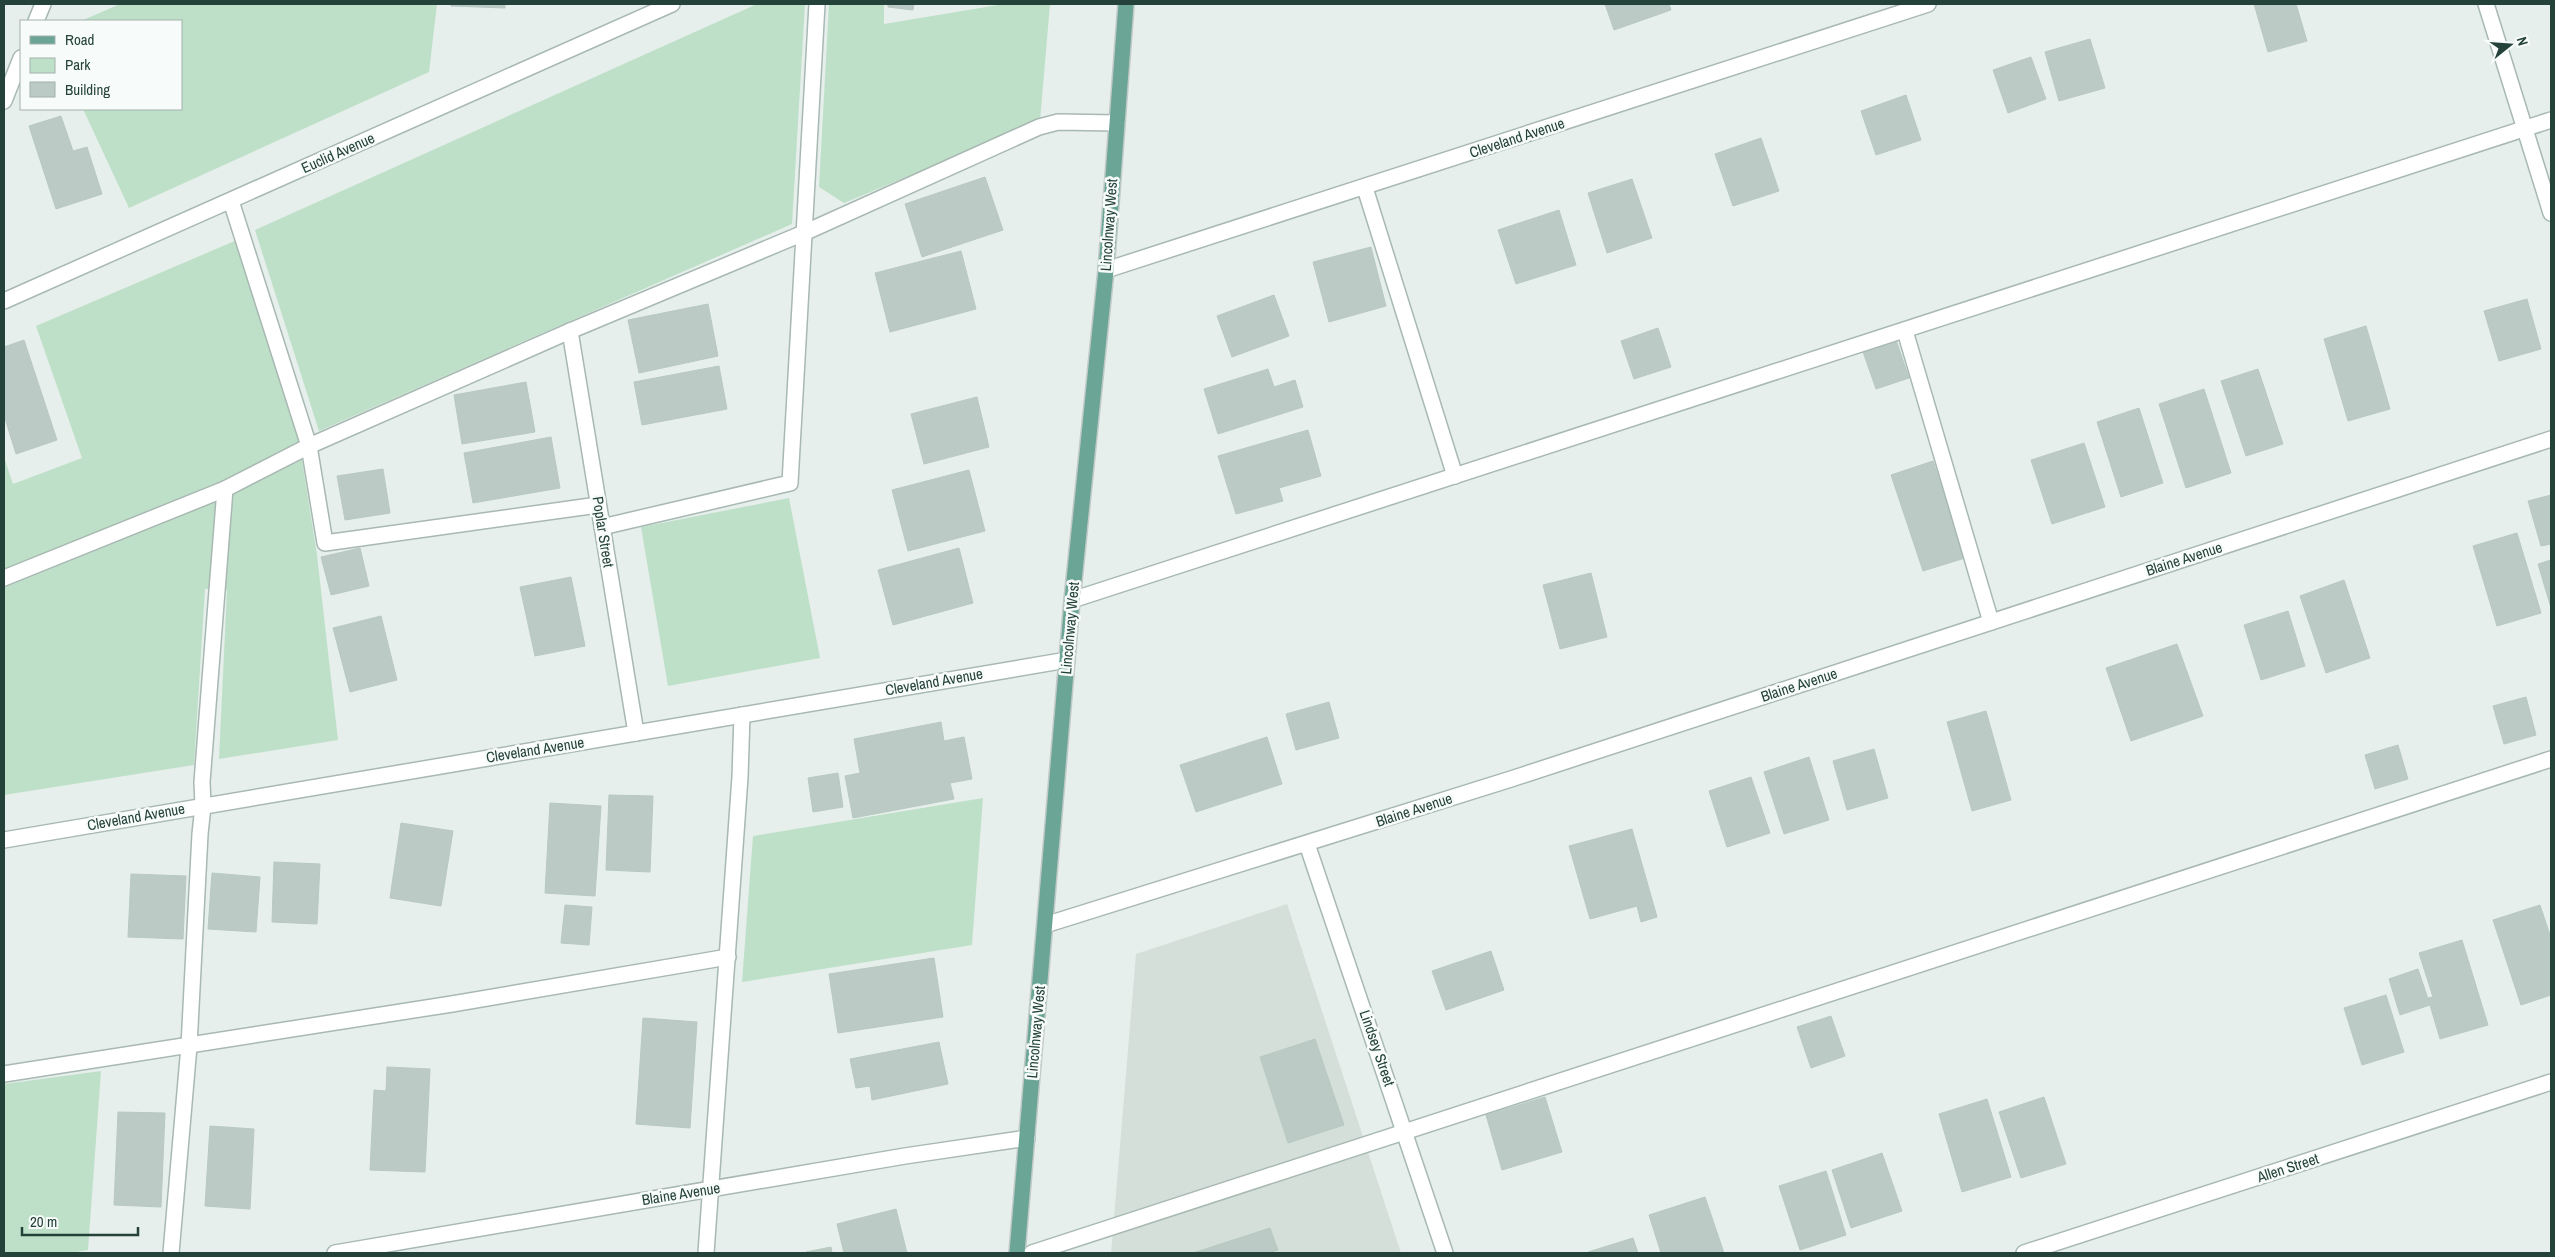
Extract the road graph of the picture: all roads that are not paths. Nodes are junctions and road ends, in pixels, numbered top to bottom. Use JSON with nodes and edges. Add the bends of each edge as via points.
{"nodes":[{"id":1,"x":43,"y":4,"type":"edge"},
{"id":2,"x":672,"y":4,"type":"edge"},
{"id":3,"x":817,"y":4,"type":"edge"},
{"id":4,"x":1126,"y":4,"type":"edge"},
{"id":5,"x":1928,"y":4,"type":"edge"},
{"id":6,"x":2486,"y":4,"type":"edge"},
{"id":7,"x":36,"y":20,"type":"edge"},
{"id":8,"x":20,"y":61,"type":"edge"},
{"id":9,"x":4,"y":101,"type":"edge"},
{"id":10,"x":2551,"y":120,"type":"edge"},
{"id":11,"x":1117,"y":123,"type":"junction"},
{"id":12,"x":2525,"y":128,"type":"junction"},
{"id":13,"x":1365,"y":188,"type":"junction"},
{"id":14,"x":231,"y":200,"type":"junction"},
{"id":15,"x":2551,"y":213,"type":"edge"},
{"id":16,"x":806,"y":232,"type":"junction"},
{"id":17,"x":1106,"y":270,"type":"junction"},
{"id":18,"x":4,"y":301,"type":"edge"},
{"id":19,"x":570,"y":331,"type":"junction"},
{"id":20,"x":1905,"y":331,"type":"junction"},
{"id":21,"x":2551,"y":439,"type":"edge"},
{"id":22,"x":309,"y":446,"type":"junction"},
{"id":23,"x":1455,"y":476,"type":"junction"},
{"id":24,"x":225,"y":489,"type":"junction"},
{"id":25,"x":598,"y":505,"type":"junction"},
{"id":26,"x":602,"y":526,"type":"junction"},
{"id":27,"x":4,"y":578,"type":"edge"},
{"id":28,"x":1072,"y":600,"type":"junction"},
{"id":29,"x":1991,"y":622,"type":"junction"},
{"id":30,"x":1067,"y":660,"type":"junction"},
{"id":31,"x":742,"y":715,"type":"junction"},
{"id":32,"x":636,"y":733,"type":"junction"},
{"id":33,"x":2551,"y":759,"type":"edge"},
{"id":34,"x":203,"y":806,"type":"junction"},
{"id":35,"x":4,"y":840,"type":"edge"},
{"id":36,"x":1307,"y":844,"type":"junction"},
{"id":37,"x":1045,"y":925,"type":"junction"},
{"id":38,"x":728,"y":957,"type":"junction"},
{"id":39,"x":189,"y":1046,"type":"junction"},
{"id":40,"x":4,"y":1074,"type":"edge"},
{"id":41,"x":2551,"y":1082,"type":"edge"},
{"id":42,"x":1405,"y":1132,"type":"junction"},
{"id":43,"x":1027,"y":1138,"type":"junction"},
{"id":44,"x":711,"y":1190,"type":"junction"},
{"id":45,"x":171,"y":1253,"type":"edge"},
{"id":46,"x":335,"y":1253,"type":"edge"},
{"id":47,"x":706,"y":1253,"type":"edge"},
{"id":48,"x":1018,"y":1253,"type":"edge"},
{"id":49,"x":1032,"y":1253,"type":"edge"},
{"id":50,"x":1445,"y":1253,"type":"edge"},
{"id":51,"x":2024,"y":1253,"type":"edge"}],
"edges":[{"from":1,"to":7,"type":"street"},
{"from":2,"to":14,"type":"street","name":"Euclid Avenue"},
{"from":3,"to":16,"type":"street"},
{"from":4,"to":11,"type":"main road","name":"Lincolnway West"},
{"from":5,"to":13,"type":"street","name":"Cleveland Avenue"},
{"from":6,"to":12,"type":"street"},
{"from":8,"to":9,"type":"street"},
{"from":10,"to":12,"type":"street"},
{"from":11,"to":16,"type":"street","via":[[1058,122],[1039,127]]},
{"from":11,"to":17,"type":"main road","name":"Lincolnway West"},
{"from":12,"to":15,"type":"street"},
{"from":12,"to":20,"type":"street"},
{"from":13,"to":17,"type":"street","name":"Cleveland Avenue"},
{"from":13,"to":23,"type":"street"},
{"from":14,"to":18,"type":"street","name":"Euclid Avenue"},
{"from":14,"to":22,"type":"street"},
{"from":16,"to":19,"type":"street"},
{"from":16,"to":26,"type":"street","via":[[790,483]]},
{"from":17,"to":28,"type":"main road","name":"Lincolnway West"},
{"from":19,"to":22,"type":"street"},
{"from":19,"to":25,"type":"street","name":"Poplar Street"},
{"from":20,"to":23,"type":"street"},
{"from":20,"to":29,"type":"street"},
{"from":21,"to":29,"type":"street","name":"Blaine Avenue"},
{"from":22,"to":24,"type":"street"},
{"from":22,"to":25,"type":"street","via":[[325,543]]},
{"from":23,"to":28,"type":"street"},
{"from":24,"to":27,"type":"street"},
{"from":24,"to":34,"type":"street","via":[[202,782]]},
{"from":25,"to":26,"type":"street","name":"Poplar Street"},
{"from":26,"to":32,"type":"street","name":"Poplar Street"},
{"from":28,"to":30,"type":"main road","name":"Lincolnway West"},
{"from":29,"to":36,"type":"street","name":"Blaine Avenue"},
{"from":30,"to":31,"type":"street","name":"Cleveland Avenue"},
{"from":30,"to":37,"type":"main road","name":"Lincolnway West"},
{"from":31,"to":32,"type":"street","name":"Cleveland Avenue"},
{"from":31,"to":38,"type":"street"},
{"from":32,"to":34,"type":"street","name":"Cleveland Avenue"},
{"from":33,"to":42,"type":"street"},
{"from":34,"to":35,"type":"street","name":"Cleveland Avenue"},
{"from":34,"to":39,"type":"street"},
{"from":36,"to":37,"type":"street","name":"Blaine Avenue"},
{"from":36,"to":42,"type":"street","name":"Lindsey Street"},
{"from":37,"to":43,"type":"main road","name":"Lincolnway West"},
{"from":38,"to":39,"type":"street"},
{"from":38,"to":44,"type":"street"},
{"from":39,"to":40,"type":"street"},
{"from":39,"to":45,"type":"street"},
{"from":41,"to":51,"type":"street","name":"Allen Street"},
{"from":42,"to":49,"type":"street"},
{"from":42,"to":50,"type":"street","name":"Lindsey Street"},
{"from":43,"to":44,"type":"street","name":"Blaine Avenue"},
{"from":43,"to":48,"type":"main road","name":"Lincolnway West"},
{"from":44,"to":46,"type":"street","name":"Blaine Avenue"},
{"from":44,"to":47,"type":"street"}]}
